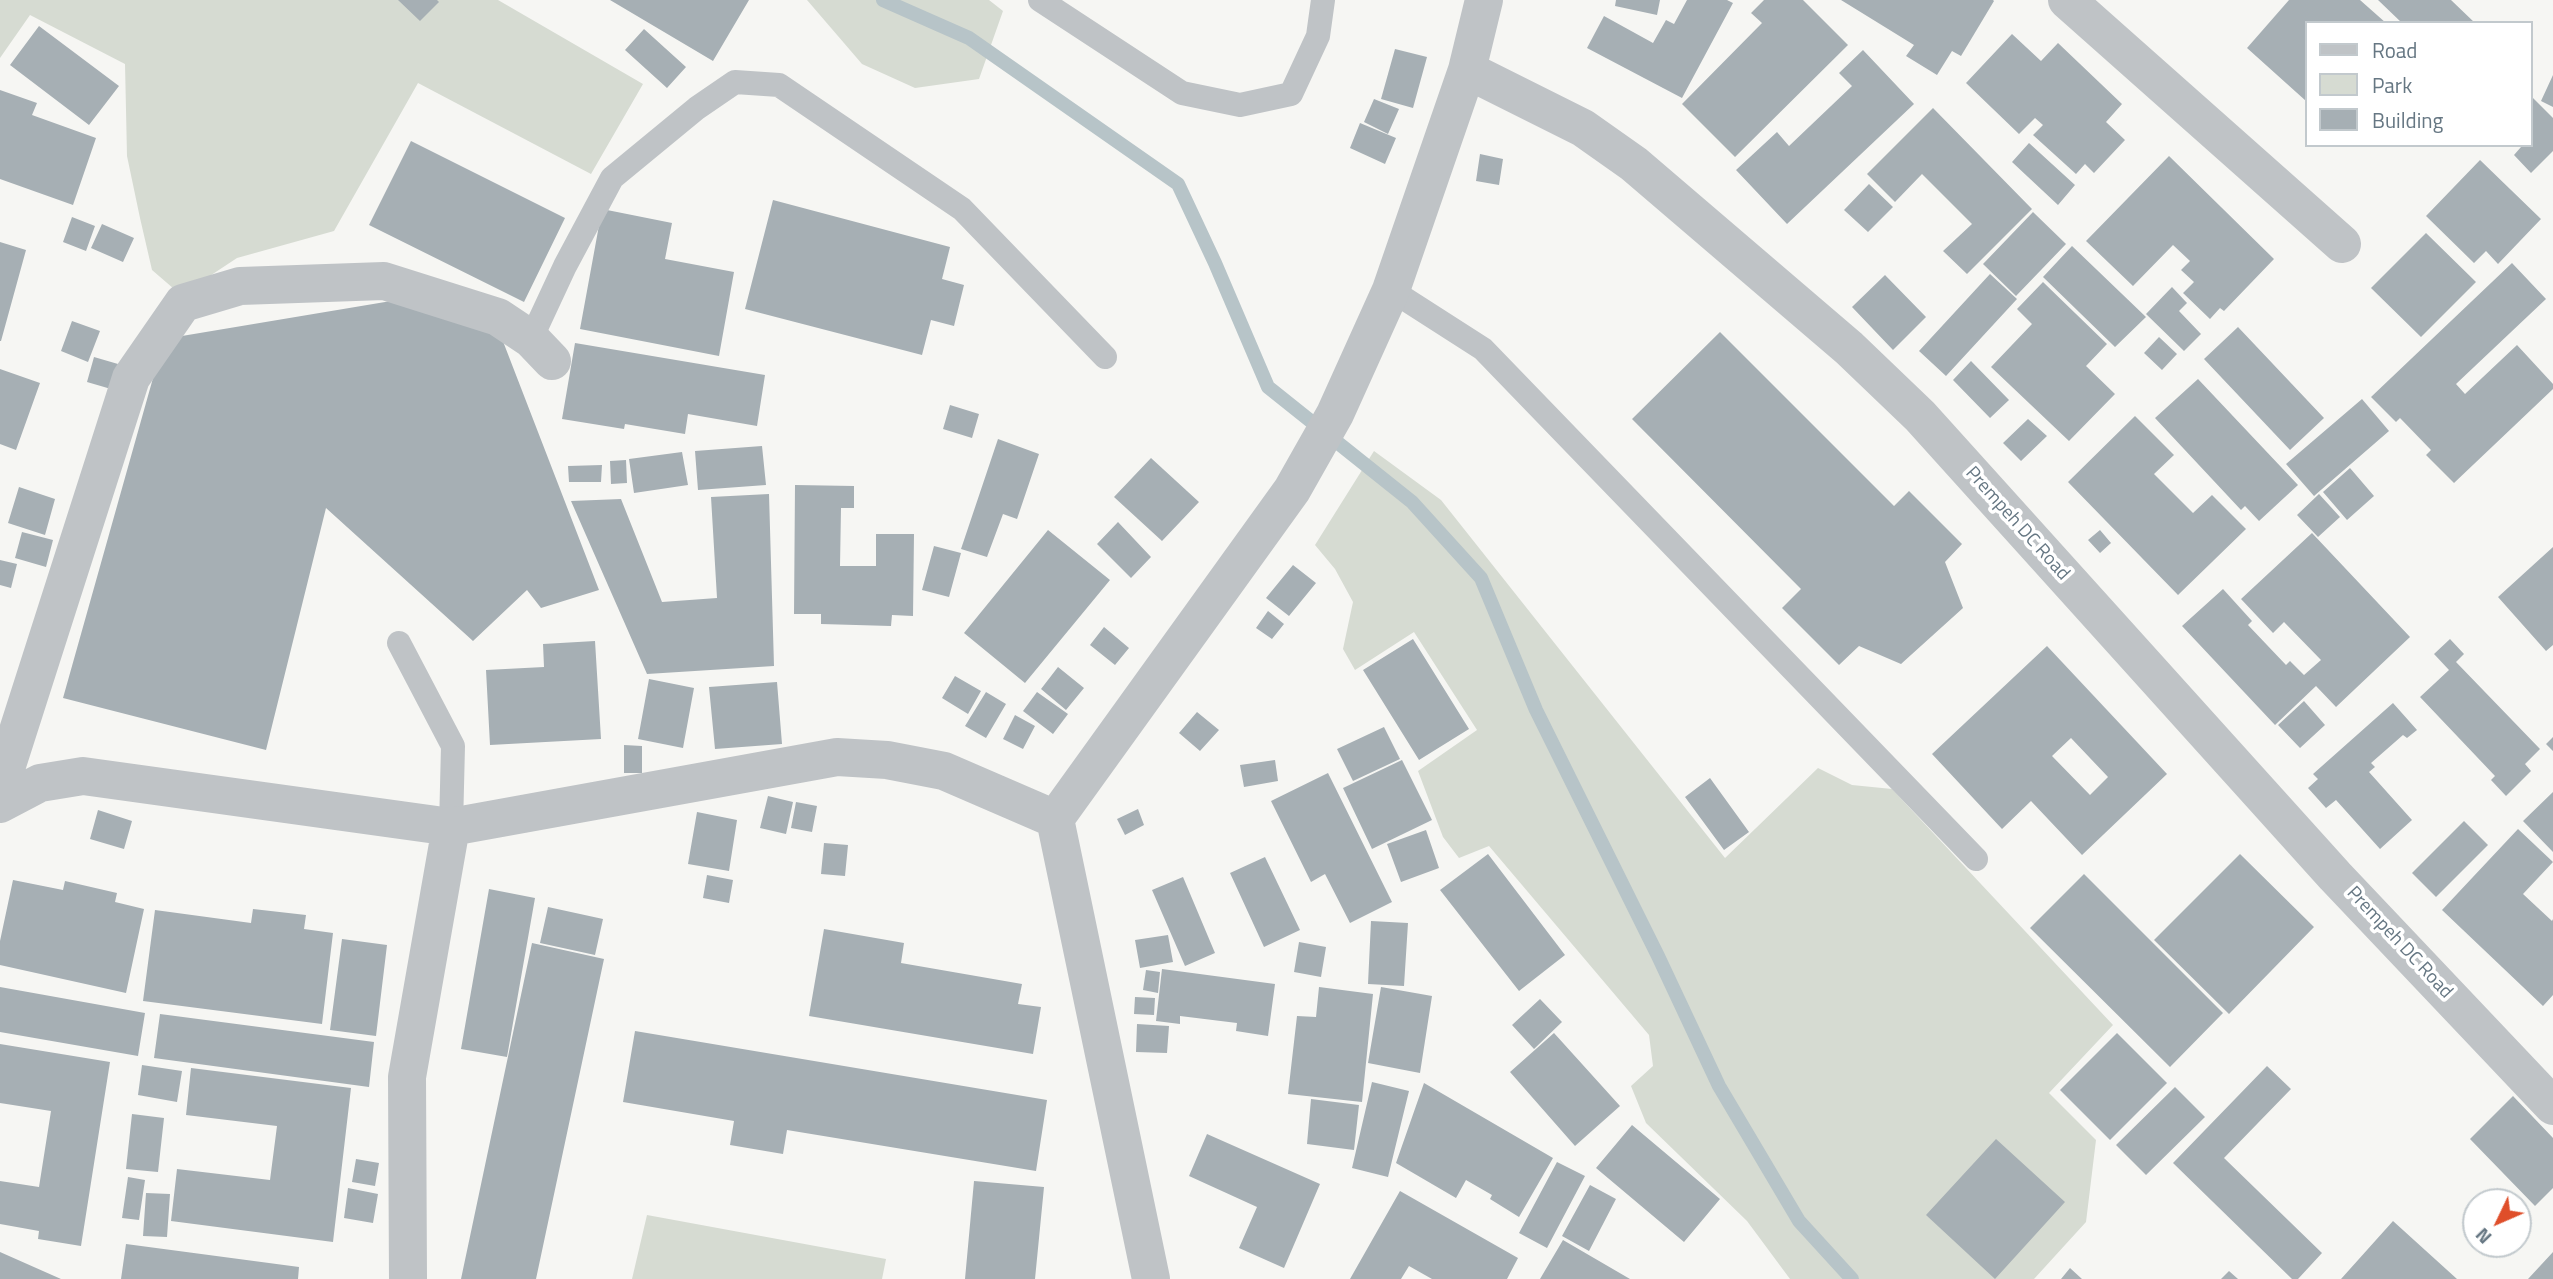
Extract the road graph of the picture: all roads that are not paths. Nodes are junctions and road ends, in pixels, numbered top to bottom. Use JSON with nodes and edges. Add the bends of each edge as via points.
{"nodes":[{"id":1,"x":1040,"y":0,"type":"edge"},
{"id":2,"x":1323,"y":0,"type":"edge"},
{"id":3,"x":1484,"y":0,"type":"edge"},
{"id":4,"x":2067,"y":0,"type":"edge"},
{"id":5,"x":1466,"y":70,"type":"junction"},
{"id":6,"x":2342,"y":244,"type":"dead end"},
{"id":7,"x":1391,"y":290,"type":"junction"},
{"id":8,"x":542,"y":350,"type":"joint"},
{"id":9,"x":1105,"y":357,"type":"dead end"},
{"id":10,"x":399,"y":643,"type":"dead end"},
{"id":11,"x":0,"y":787,"type":"edge"},
{"id":12,"x":0,"y":804,"type":"edge"},
{"id":13,"x":1055,"y":819,"type":"junction"},
{"id":14,"x":452,"y":827,"type":"junction"},
{"id":15,"x":1976,"y":859,"type":"dead end"},
{"id":16,"x":2553,"y":1106,"type":"edge"},
{"id":17,"x":408,"y":1279,"type":"edge"},
{"id":18,"x":1151,"y":1279,"type":"edge"}],
"edges":[{"from":1,"to":2,"type":"lane","via":[[1182,93],[1240,105],[1291,94],[1318,36]]},
{"from":3,"to":5,"type":"street"},
{"from":4,"to":6,"type":"street"},
{"from":5,"to":7,"type":"street"},
{"from":5,"to":16,"type":"street","name":"Prempeh DC Road","via":[[1583,128],[1634,163],[1849,348],[1920,416],[2335,876]]},
{"from":7,"to":13,"type":"street","via":[[1335,414],[1293,490]]},
{"from":7,"to":15,"type":"lane","via":[[1483,349]]},
{"from":8,"to":9,"type":"lane","via":[[565,266],[612,178],[735,82],[779,85],[962,209]]},
{"from":8,"to":11,"type":"street","via":[[498,317],[384,281],[240,286],[183,303],[131,378]]},
{"from":10,"to":14,"type":"lane","via":[[453,746]]},
{"from":12,"to":14,"type":"street","via":[[40,783],[83,776]]},
{"from":13,"to":14,"type":"street","via":[[944,771],[887,760],[836,757]]},
{"from":13,"to":18,"type":"street"},
{"from":14,"to":17,"type":"street","via":[[407,1077]]}]}
